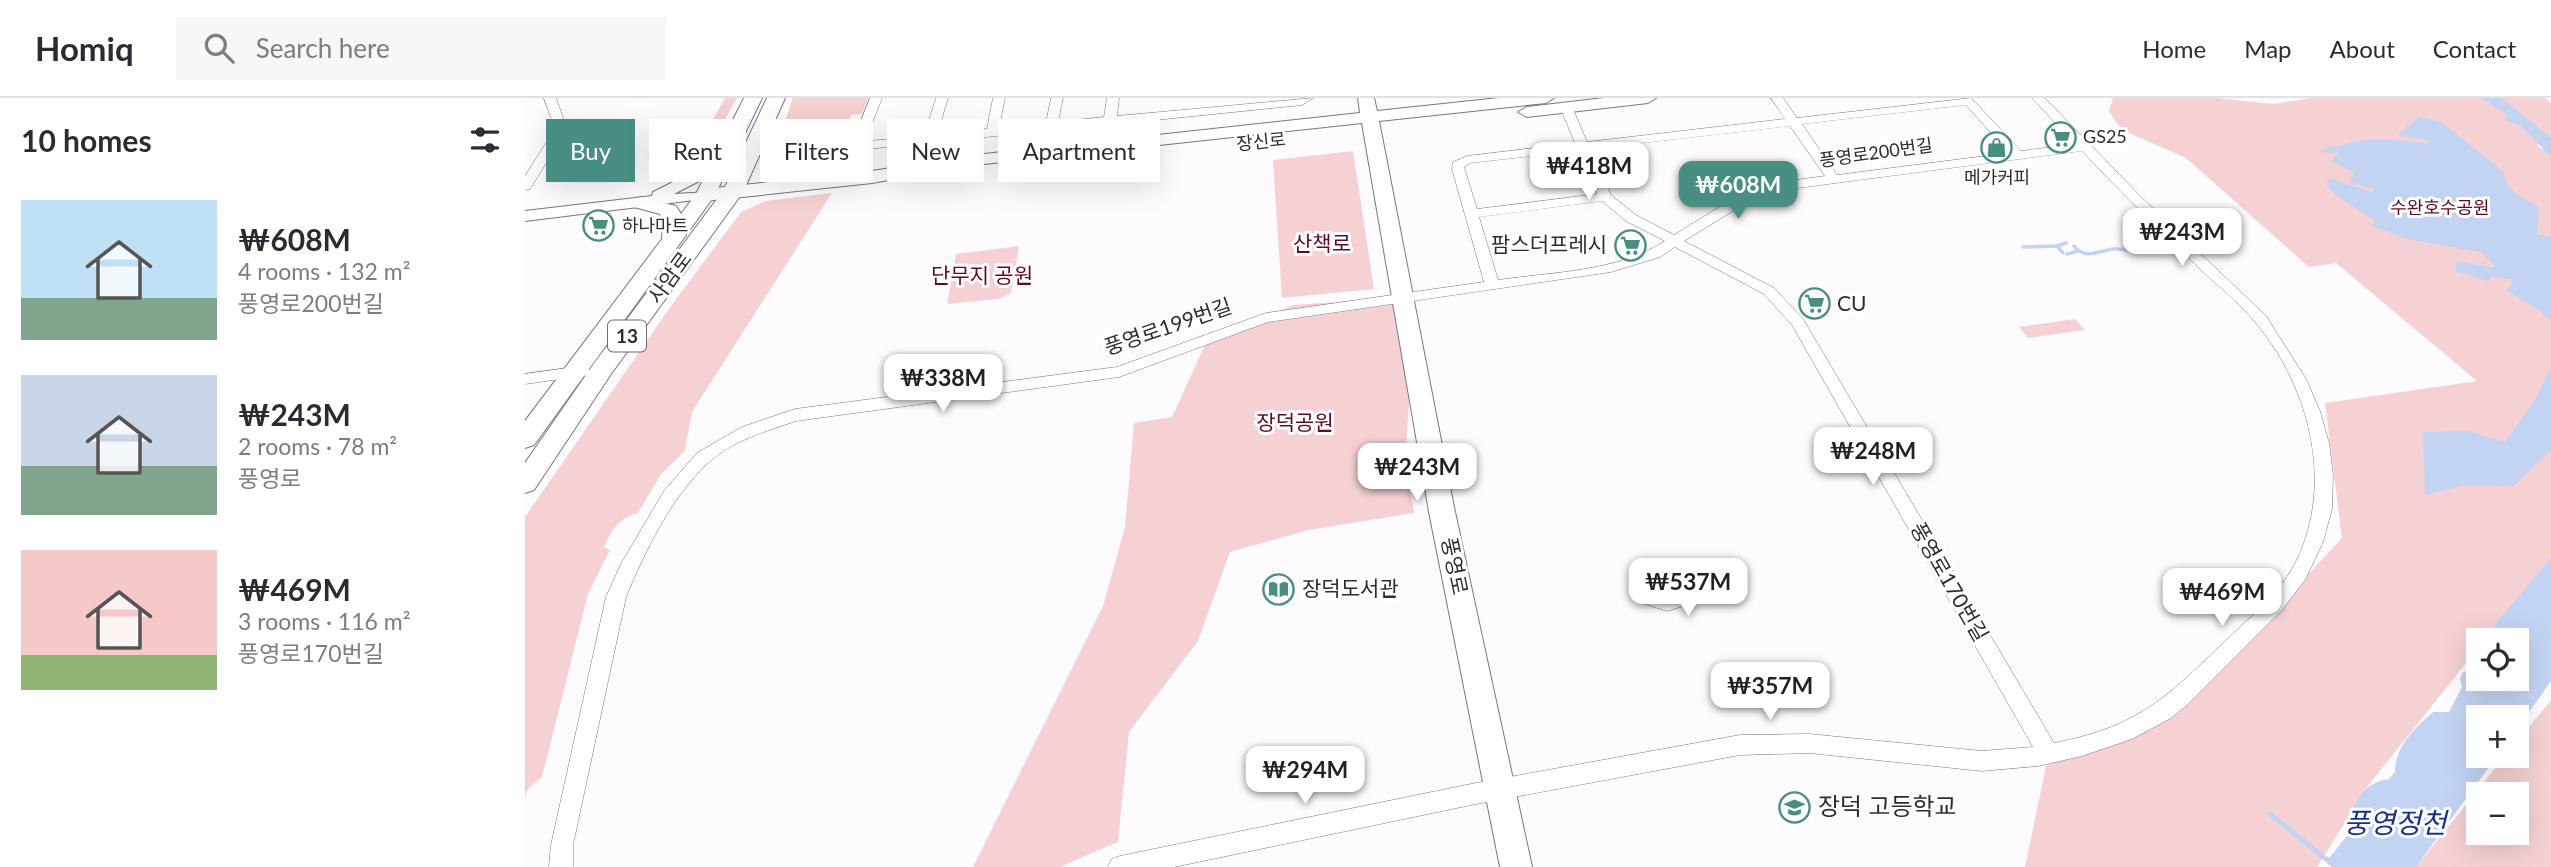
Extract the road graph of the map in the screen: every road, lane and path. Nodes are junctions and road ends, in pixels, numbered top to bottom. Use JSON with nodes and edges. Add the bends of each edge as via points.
{"nodes":[{"id":1,"x":551,"y":98,"type":"edge"},
{"id":2,"x":753,"y":98,"type":"edge"},
{"id":3,"x":776,"y":98,"type":"edge"},
{"id":4,"x":876,"y":98,"type":"edge"},
{"id":5,"x":942,"y":98,"type":"edge"},
{"id":6,"x":999,"y":98,"type":"edge"},
{"id":7,"x":1057,"y":98,"type":"edge"},
{"id":8,"x":1113,"y":98,"type":"edge"},
{"id":9,"x":1174,"y":98,"type":"edge"},
{"id":10,"x":1307,"y":98,"type":"edge"},
{"id":11,"x":1366,"y":98,"type":"edge"},
{"id":12,"x":1546,"y":98,"type":"edge"},
{"id":13,"x":1649,"y":98,"type":"edge"},
{"id":14,"x":1777,"y":98,"type":"edge"},
{"id":15,"x":2038,"y":98,"type":"edge"},
{"id":16,"x":1245,"y":102,"type":"edge"},
{"id":17,"x":1566,"y":107,"type":"junction"},
{"id":18,"x":1173,"y":113,"type":"junction"},
{"id":19,"x":743,"y":119,"type":"edge"},
{"id":20,"x":936,"y":119,"type":"edge"},
{"id":21,"x":1053,"y":119,"type":"edge"},
{"id":22,"x":1109,"y":119,"type":"edge"},
{"id":23,"x":1118,"y":119,"type":"edge"},
{"id":24,"x":1794,"y":122,"type":"junction"},
{"id":25,"x":1370,"y":123,"type":"junction"},
{"id":26,"x":998,"y":132,"type":"edge"},
{"id":27,"x":992,"y":133,"type":"junction"},
{"id":28,"x":984,"y":134,"type":"edge"},
{"id":29,"x":1160,"y":141,"type":"edge"},
{"id":30,"x":887,"y":142,"type":"edge"},
{"id":31,"x":1583,"y":146,"type":"junction"},
{"id":32,"x":2084,"y":147,"type":"junction"},
{"id":33,"x":2017,"y":154,"type":"junction"},
{"id":34,"x":998,"y":158,"type":"edge"},
{"id":35,"x":873,"y":177,"type":"joint"},
{"id":36,"x":1833,"y":178,"type":"junction"},
{"id":37,"x":684,"y":182,"type":"edge"},
{"id":38,"x":712,"y":182,"type":"edge"},
{"id":39,"x":826,"y":182,"type":"edge"},
{"id":40,"x":525,"y":186,"type":"edge"},
{"id":41,"x":733,"y":192,"type":"junction"},
{"id":42,"x":705,"y":195,"type":"junction"},
{"id":43,"x":1605,"y":197,"type":"junction"},
{"id":44,"x":641,"y":203,"type":"junction"},
{"id":45,"x":1472,"y":214,"type":"junction"},
{"id":46,"x":525,"y":216,"type":"edge"},
{"id":47,"x":672,"y":239,"type":"junction"},
{"id":48,"x":1673,"y":241,"type":"junction"},
{"id":49,"x":1492,"y":284,"type":"junction"},
{"id":50,"x":1401,"y":298,"type":"junction"},
{"id":51,"x":603,"y":368,"type":"junction"},
{"id":52,"x":573,"y":372,"type":"junction"},
{"id":53,"x":525,"y":379,"type":"edge"},
{"id":54,"x":525,"y":439,"type":"edge"},
{"id":55,"x":525,"y":483,"type":"edge"},
{"id":56,"x":1686,"y":580,"type":"dead end"},
{"id":57,"x":1652,"y":598,"type":"dead end"},
{"id":58,"x":2049,"y":754,"type":"junction"},
{"id":59,"x":1500,"y":788,"type":"junction"},
{"id":60,"x":561,"y":867,"type":"edge"},
{"id":61,"x":1120,"y":867,"type":"edge"},
{"id":62,"x":1516,"y":867,"type":"edge"}],
"edges":[{"from":1,"to":40,"type":"street","via":[[561,129]]},
{"from":2,"to":19,"type":"main road","name":"사암로","number":"13"},
{"from":3,"to":41,"type":"main road","name":"사암로","number":"13"},
{"from":4,"to":30,"type":"street","via":[[858,144]]},
{"from":5,"to":20,"type":"street"},
{"from":6,"to":27,"type":"street"},
{"from":7,"to":21,"type":"street"},
{"from":8,"to":22,"type":"street"},
{"from":9,"to":18,"type":"street"},
{"from":10,"to":16,"type":"street"},
{"from":11,"to":25,"type":"main road","name":"풍영로"},
{"from":12,"to":25,"type":"main road","name":"장신로"},
{"from":13,"to":17,"type":"main road","name":"장신로"},
{"from":14,"to":24,"type":"street"},
{"from":15,"to":32,"type":"street"},
{"from":16,"to":18,"type":"street"},
{"from":17,"to":25,"type":"main road","name":"장신로"},
{"from":17,"to":31,"type":"street"},
{"from":18,"to":23,"type":"street"},
{"from":24,"to":31,"type":"street"},
{"from":24,"to":33,"type":"street","via":[[1969,101]]},
{"from":24,"to":36,"type":"street"},
{"from":25,"to":29,"type":"main road","name":"장신로"},
{"from":25,"to":35,"type":"main road","name":"장신로","via":[[961,174]]},
{"from":25,"to":50,"type":"main road","name":"풍영로"},
{"from":26,"to":27,"type":"street"},
{"from":27,"to":28,"type":"street"},
{"from":31,"to":43,"type":"street"},
{"from":31,"to":45,"type":"street","via":[[1467,160],[1458,165]]},
{"from":32,"to":33,"type":"street","name":"풍영로200번길"},
{"from":32,"to":58,"type":"street","via":[[2261,319],[2310,405],[2327,478],[2319,530],[2297,578],[2179,700],[2110,738]]},
{"from":33,"to":36,"type":"street","name":"풍영로200번길"},
{"from":34,"to":35,"type":"main road","name":"장신로"},
{"from":36,"to":48,"type":"street","name":"풍영로200번길","via":[[1744,198]]},
{"from":37,"to":44,"type":"street"},
{"from":38,"to":42,"type":"main road","name":"사암로","number":"13"},
{"from":39,"to":41,"type":"main road","name":"장신로"},
{"from":41,"to":42,"type":"main road","name":"장신로"},
{"from":41,"to":51,"type":"main road","name":"사암로","number":"13"},
{"from":42,"to":44,"type":"street"},
{"from":42,"to":47,"type":"main road","name":"사암로","number":"13"},
{"from":43,"to":45,"type":"street"},
{"from":43,"to":48,"type":"street","name":"풍영로170번길","via":[[1620,211]]},
{"from":44,"to":46,"type":"street"},
{"from":44,"to":47,"type":"main road","via":[[670,211]]},
{"from":45,"to":49,"type":"street"},
{"from":47,"to":52,"type":"main road","name":"사암로","number":"13"},
{"from":48,"to":49,"type":"street","name":"풍영로200번길","via":[[1644,259],[1611,268]]},
{"from":48,"to":58,"type":"street","name":"풍영로170번길","via":[[1769,291],[1798,322]]},
{"from":49,"to":50,"type":"street","name":"풍영로200번길"},
{"from":50,"to":59,"type":"main road","name":"풍영로"},
{"from":50,"to":60,"type":"street","name":"풍영로199번길","via":[[1266,318],[1119,372],[795,415],[748,431],[703,457],[670,496],[616,597]]},
{"from":51,"to":52,"type":"street"},
{"from":51,"to":55,"type":"main road","name":"사암로","number":"13"},
{"from":52,"to":53,"type":"street"},
{"from":52,"to":54,"type":"main road","name":"사암로","number":"13"},
{"from":56,"to":57,"type":"street","via":[[1687,591],[1674,603]]},
{"from":58,"to":59,"type":"street","via":[[1971,761],[1799,742],[1742,744]]},
{"from":59,"to":61,"type":"street"},
{"from":59,"to":62,"type":"main road","name":"풍영로"}]}
